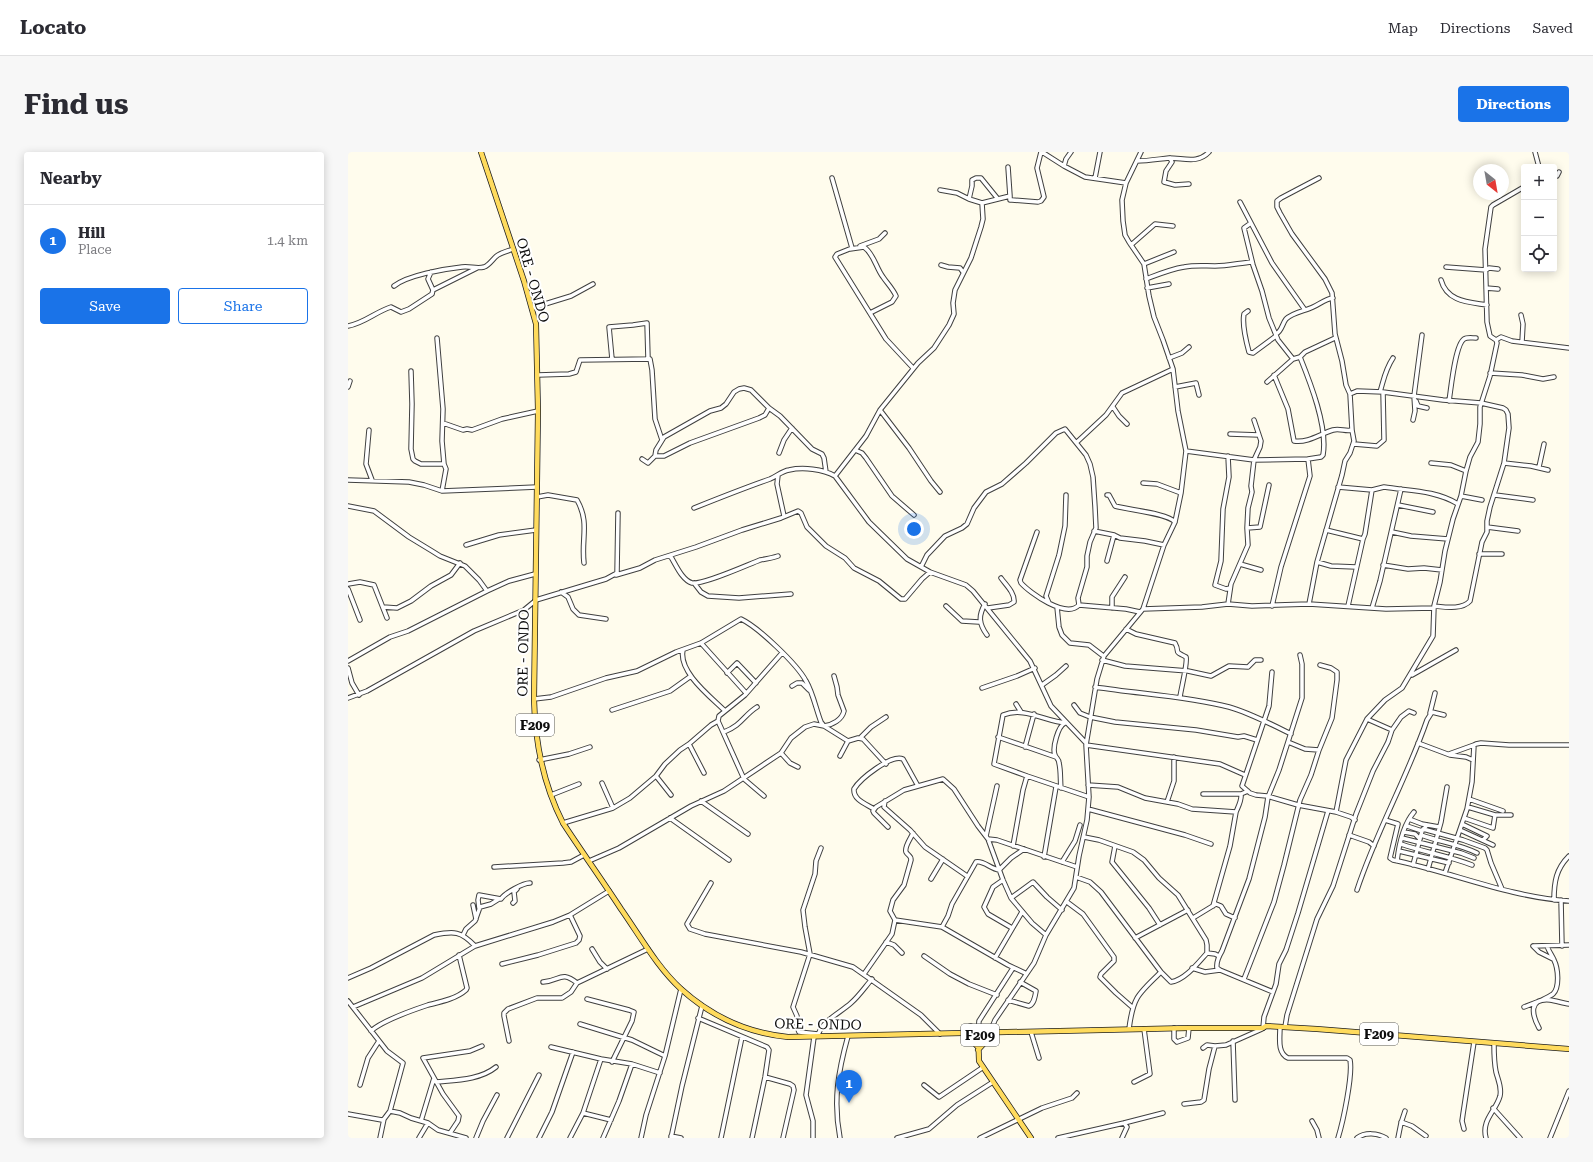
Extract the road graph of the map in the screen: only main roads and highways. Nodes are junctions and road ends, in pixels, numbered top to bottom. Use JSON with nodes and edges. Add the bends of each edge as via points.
{"nodes":[{"id":1,"x":481,"y":152,"type":"edge"},
{"id":2,"x":941,"y":1034,"type":"junction"},
{"id":3,"x":974,"y":1034,"type":"junction"},
{"id":4,"x":992,"y":1034,"type":"junction"},
{"id":5,"x":978,"y":1048,"type":"junction"},
{"id":6,"x":1569,"y":1049,"type":"edge"},
{"id":7,"x":1031,"y":1138,"type":"edge"}],
"edges":[{"from":1,"to":2,"type":"main road","name":"ORE - ONDO","number":"F209","via":[[532,308],[536,329],[538,411],[535,734],[539,760],[550,795],[563,823],[648,949],[681,989],[702,1006],[732,1023],[761,1034],[788,1037]]},
{"from":2,"to":3,"type":"main road","number":"F209"},
{"from":2,"to":3,"type":"main road","number":"F209"},
{"from":3,"to":4,"type":"main road","number":"F209"},
{"from":3,"to":5,"type":"main road"},
{"from":3,"to":5,"type":"main road"},
{"from":4,"to":5,"type":"main road"},
{"from":4,"to":6,"type":"main road","number":"F209","via":[[1282,1027]]},
{"from":5,"to":7,"type":"main road","via":[[978,1061],[982,1068]]}]}
